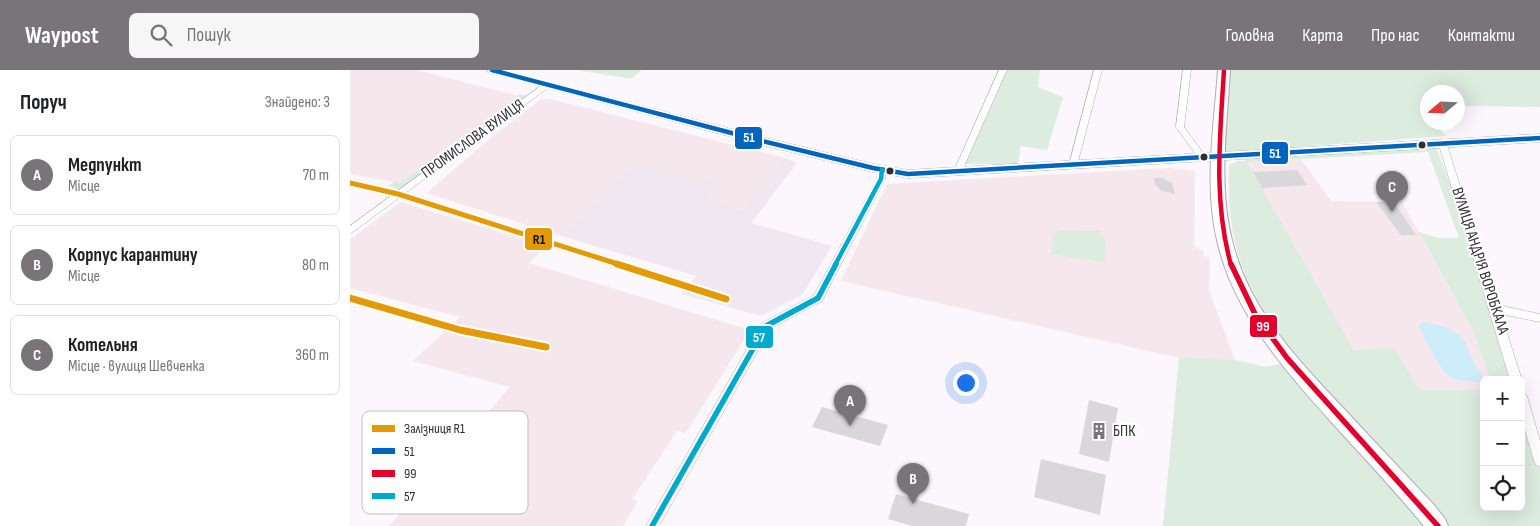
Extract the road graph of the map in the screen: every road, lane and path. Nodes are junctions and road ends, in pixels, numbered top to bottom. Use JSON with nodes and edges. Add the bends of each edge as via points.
{"nodes":[{"id":1,"x":492,"y":70,"type":"edge"},
{"id":2,"x":1003,"y":70,"type":"edge"},
{"id":3,"x":1098,"y":70,"type":"edge"},
{"id":4,"x":1187,"y":70,"type":"edge"},
{"id":5,"x":1224,"y":70,"type":"edge"},
{"id":6,"x":549,"y":84,"type":"junction"},
{"id":7,"x":1540,"y":138,"type":"edge"},
{"id":8,"x":1442,"y":142,"type":"junction"},
{"id":9,"x":1211,"y":157,"type":"junction"},
{"id":10,"x":1073,"y":165,"type":"junction"},
{"id":11,"x":882,"y":169,"type":"junction"},
{"id":12,"x":959,"y":172,"type":"junction"},
{"id":13,"x":350,"y":231,"type":"edge"},
{"id":14,"x":1496,"y":309,"type":"junction"},
{"id":15,"x":1540,"y":318,"type":"edge"},
{"id":16,"x":1515,"y":376,"type":"edge"},
{"id":17,"x":1525,"y":410,"type":"edge"},
{"id":18,"x":1540,"y":461,"type":"edge"},
{"id":19,"x":652,"y":526,"type":"edge"},
{"id":20,"x":1438,"y":526,"type":"edge"}],
"edges":[{"from":1,"to":6,"type":"main road"},
{"from":2,"to":12,"type":"street"},
{"from":3,"to":10,"type":"street"},
{"from":4,"to":9,"type":"street","via":[[1180,127]]},
{"from":5,"to":9,"type":"main road"},
{"from":6,"to":11,"type":"main road","via":[[762,141]]},
{"from":6,"to":13,"type":"street","name":"ПРОМИСЛОВА ВУЛИЦЯ"},
{"from":7,"to":8,"type":"main road"},
{"from":8,"to":9,"type":"main road"},
{"from":8,"to":14,"type":"street","name":"ВУЛИЦЯ АНДРІЯ ВОРОБКАЛА"},
{"from":9,"to":10,"type":"main road"},
{"from":9,"to":20,"type":"main road","via":[[1224,242],[1250,304],[1302,377]]},
{"from":10,"to":12,"type":"main road"},
{"from":11,"to":12,"type":"main road","via":[[908,174]]},
{"from":11,"to":19,"type":"street","via":[[881,179],[818,298],[766,326]]},
{"from":14,"to":15,"type":"street"},
{"from":14,"to":16,"type":"street","name":"ВУЛИЦЯ АНДРІЯ ВОРОБКАЛА"},
{"from":17,"to":18,"type":"street"}]}
